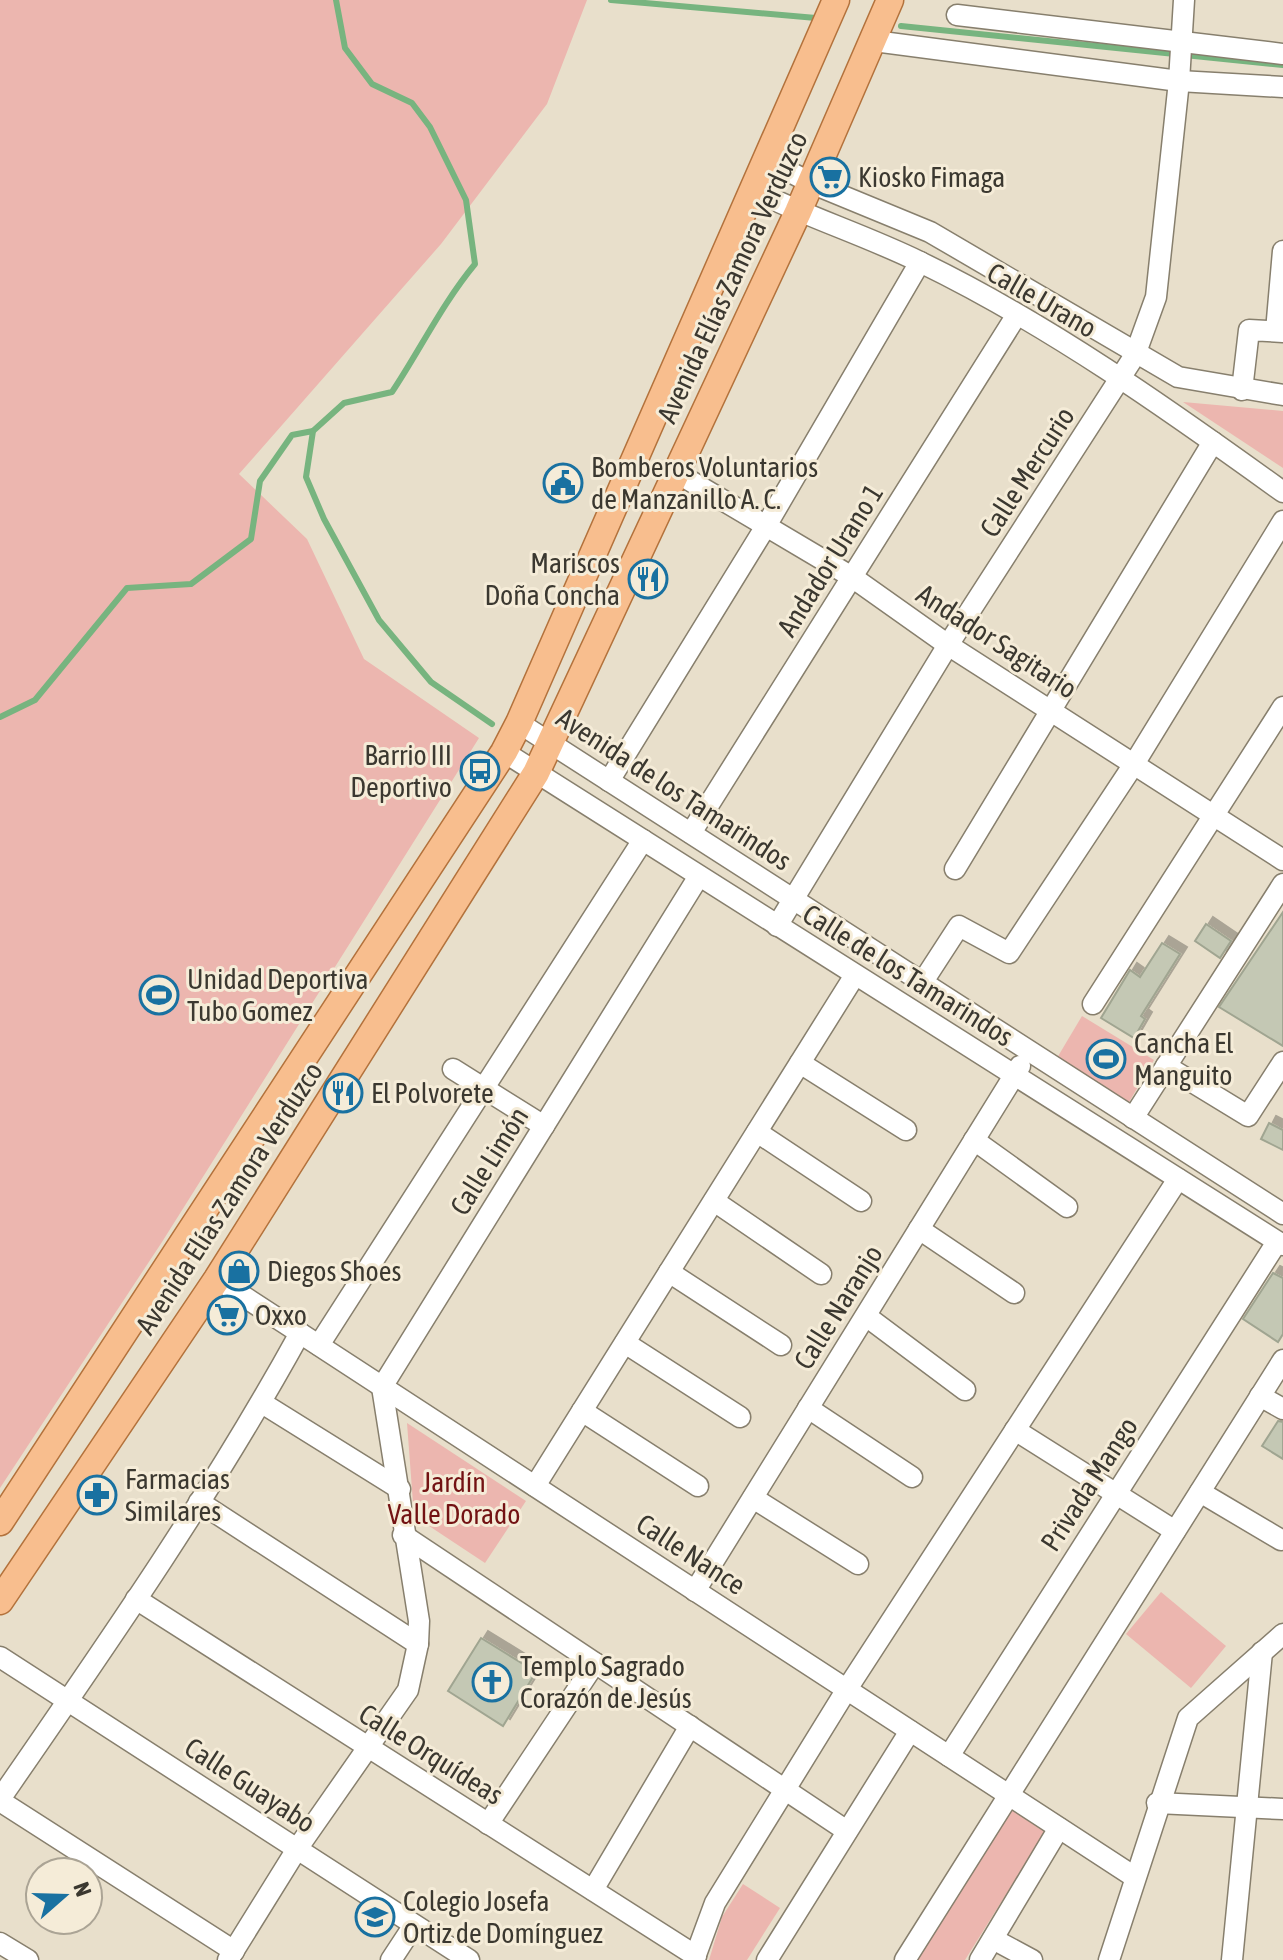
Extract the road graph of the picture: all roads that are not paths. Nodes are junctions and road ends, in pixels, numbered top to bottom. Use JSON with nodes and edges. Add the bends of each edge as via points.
{"nodes":[{"id":1,"x":836,"y":0,"type":"edge"},
{"id":2,"x":890,"y":0,"type":"edge"},
{"id":3,"x":1184,"y":0,"type":"edge"},
{"id":4,"x":957,"y":15,"type":"dead end"},
{"id":5,"x":874,"y":41,"type":"junction"},
{"id":6,"x":1180,"y":45,"type":"junction"},
{"id":7,"x":1283,"y":54,"type":"edge"},
{"id":8,"x":1179,"y":74,"type":"junction"},
{"id":9,"x":1283,"y":87,"type":"edge"},
{"id":10,"x":765,"y":159,"type":"junction"},
{"id":11,"x":811,"y":183,"type":"junction"},
{"id":12,"x":753,"y":190,"type":"junction"},
{"id":13,"x":798,"y":212,"type":"junction"},
{"id":14,"x":1283,"y":251,"type":"edge"},
{"id":15,"x":920,"y":262,"type":"junction"},
{"id":16,"x":1016,"y":316,"type":"junction"},
{"id":17,"x":1280,"y":331,"type":"edge"},
{"id":18,"x":1135,"y":355,"type":"junction"},
{"id":19,"x":1121,"y":379,"type":"junction"},
{"id":20,"x":1242,"y":390,"type":"junction"},
{"id":21,"x":1283,"y":395,"type":"edge"},
{"id":22,"x":1213,"y":442,"type":"junction"},
{"id":23,"x":677,"y":473,"type":"junction"},
{"id":24,"x":1283,"y":492,"type":"edge"},
{"id":25,"x":1283,"y":521,"type":"edge"},
{"id":26,"x":766,"y":526,"type":"junction"},
{"id":27,"x":852,"y":577,"type":"junction"},
{"id":28,"x":948,"y":645,"type":"junction"},
{"id":29,"x":1283,"y":707,"type":"edge"},
{"id":30,"x":1050,"y":709,"type":"junction"},
{"id":31,"x":519,"y":723,"type":"junction"},
{"id":32,"x":551,"y":743,"type":"junction"},
{"id":33,"x":504,"y":752,"type":"junction"},
{"id":34,"x":1134,"y":764,"type":"junction"},
{"id":35,"x":536,"y":773,"type":"junction"},
{"id":36,"x":609,"y":781,"type":"junction"},
{"id":37,"x":1216,"y":816,"type":"junction"},
{"id":38,"x":691,"y":833,"type":"junction"},
{"id":39,"x":643,"y":840,"type":"junction"},
{"id":40,"x":1283,"y":860,"type":"edge"},
{"id":41,"x":955,"y":869,"type":"dead end"},
{"id":42,"x":699,"y":876,"type":"junction"},
{"id":43,"x":1283,"y":884,"type":"edge"},
{"id":44,"x":793,"y":899,"type":"junction"},
{"id":45,"x":777,"y":926,"type":"junction"},
{"id":46,"x":855,"y":975,"type":"junction"},
{"id":47,"x":922,"y":983,"type":"junction"},
{"id":48,"x":1093,"y":1004,"type":"dead end"},
{"id":49,"x":1029,"y":1053,"type":"junction"},
{"id":50,"x":1283,"y":1062,"type":"edge"},
{"id":51,"x":800,"y":1063,"type":"junction"},
{"id":52,"x":1166,"y":1066,"type":"junction"},
{"id":53,"x":453,"y":1069,"type":"dead end"},
{"id":54,"x":1014,"y":1076,"type":"junction"},
{"id":55,"x":483,"y":1089,"type":"junction"},
{"id":56,"x":1133,"y":1118,"type":"junction"},
{"id":57,"x":544,"y":1126,"type":"junction"},
{"id":58,"x":906,"y":1130,"type":"dead end"},
{"id":59,"x":757,"y":1132,"type":"junction"},
{"id":60,"x":974,"y":1140,"type":"junction"},
{"id":61,"x":1178,"y":1179,"type":"junction"},
{"id":62,"x":714,"y":1201,"type":"junction"},
{"id":63,"x":861,"y":1201,"type":"dead end"},
{"id":64,"x":1067,"y":1207,"type":"dead end"},
{"id":65,"x":1283,"y":1214,"type":"edge"},
{"id":66,"x":919,"y":1229,"type":"junction"},
{"id":67,"x":1280,"y":1244,"type":"edge"},
{"id":68,"x":669,"y":1272,"type":"junction"},
{"id":69,"x":821,"y":1274,"type":"dead end"},
{"id":70,"x":217,"y":1279,"type":"junction"},
{"id":71,"x":1014,"y":1293,"type":"dead end"},
{"id":72,"x":866,"y":1316,"type":"junction"},
{"id":73,"x":300,"y":1333,"type":"junction"},
{"id":74,"x":625,"y":1343,"type":"junction"},
{"id":75,"x":319,"y":1345,"type":"junction"},
{"id":76,"x":781,"y":1345,"type":"dead end"},
{"id":77,"x":1283,"y":1360,"type":"edge"},
{"id":78,"x":382,"y":1387,"type":"junction"},
{"id":79,"x":965,"y":1390,"type":"dead end"},
{"id":80,"x":1260,"y":1396,"type":"junction"},
{"id":81,"x":262,"y":1403,"type":"junction"},
{"id":82,"x":808,"y":1408,"type":"junction"},
{"id":83,"x":1283,"y":1409,"type":"edge"},
{"id":84,"x":582,"y":1411,"type":"junction"},
{"id":85,"x":740,"y":1417,"type":"dead end"},
{"id":86,"x":1015,"y":1430,"type":"junction"},
{"id":87,"x":912,"y":1477,"type":"dead end"},
{"id":88,"x":535,"y":1486,"type":"junction"},
{"id":89,"x":698,"y":1486,"type":"dead end"},
{"id":90,"x":400,"y":1489,"type":"junction"},
{"id":91,"x":1200,"y":1492,"type":"junction"},
{"id":92,"x":1116,"y":1494,"type":"junction"},
{"id":93,"x":753,"y":1498,"type":"junction"},
{"id":94,"x":199,"y":1502,"type":"junction"},
{"id":95,"x":0,"y":1522,"type":"edge"},
{"id":96,"x":1175,"y":1531,"type":"junction"},
{"id":97,"x":403,"y":1535,"type":"junction"},
{"id":98,"x":1281,"y":1540,"type":"dead end"},
{"id":99,"x":858,"y":1564,"type":"dead end"},
{"id":100,"x":695,"y":1591,"type":"junction"},
{"id":101,"x":136,"y":1599,"type":"junction"},
{"id":102,"x":0,"y":1601,"type":"edge"},
{"id":103,"x":1283,"y":1634,"type":"edge"},
{"id":104,"x":418,"y":1644,"type":"junction"},
{"id":105,"x":1262,"y":1652,"type":"junction"},
{"id":106,"x":0,"y":1657,"type":"edge"},
{"id":107,"x":595,"y":1663,"type":"junction"},
{"id":108,"x":847,"y":1689,"type":"junction"},
{"id":109,"x":67,"y":1700,"type":"junction"},
{"id":110,"x":690,"y":1726,"type":"junction"},
{"id":111,"x":910,"y":1731,"type":"junction"},
{"id":112,"x":368,"y":1747,"type":"junction"},
{"id":113,"x":949,"y":1756,"type":"junction"},
{"id":114,"x":786,"y":1790,"type":"junction"},
{"id":115,"x":1009,"y":1795,"type":"junction"},
{"id":116,"x":0,"y":1800,"type":"edge"},
{"id":117,"x":1157,"y":1803,"type":"junction"},
{"id":118,"x":1247,"y":1807,"type":"junction"},
{"id":119,"x":1283,"y":1809,"type":"edge"},
{"id":120,"x":488,"y":1824,"type":"junction"},
{"id":121,"x":1059,"y":1828,"type":"junction"},
{"id":122,"x":847,"y":1831,"type":"junction"},
{"id":123,"x":297,"y":1849,"type":"junction"},
{"id":124,"x":1133,"y":1876,"type":"junction"},
{"id":125,"x":593,"y":1890,"type":"junction"},
{"id":126,"x":414,"y":1925,"type":"junction"},
{"id":127,"x":993,"y":1939,"type":"junction"},
{"id":128,"x":0,"y":1943,"type":"edge"},
{"id":129,"x":231,"y":1955,"type":"edge"},
{"id":130,"x":695,"y":1958,"type":"edge"},
{"id":131,"x":28,"y":1960,"type":"edge"},
{"id":132,"x":391,"y":1960,"type":"edge"},
{"id":133,"x":469,"y":1960,"type":"edge"},
{"id":134,"x":767,"y":1960,"type":"edge"},
{"id":135,"x":905,"y":1960,"type":"edge"},
{"id":136,"x":980,"y":1960,"type":"edge"},
{"id":137,"x":1032,"y":1960,"type":"edge"},
{"id":138,"x":1109,"y":1960,"type":"edge"},
{"id":139,"x":1232,"y":1960,"type":"edge"}],
"edges":[{"from":1,"to":10,"type":"main road","name":"Avenida Elías Zamora Verduzco"},
{"from":2,"to":5,"type":"main road","name":"Avenida Elías Zamora Verduzco"},
{"from":3,"to":6,"type":"street","name":"Calle Mercurio"},
{"from":4,"to":6,"type":"street"},
{"from":5,"to":8,"type":"street"},
{"from":5,"to":11,"type":"main road","name":"Avenida Elías Zamora Verduzco"},
{"from":6,"to":7,"type":"street"},
{"from":6,"to":8,"type":"street","name":"Calle Mercurio"},
{"from":8,"to":9,"type":"street"},
{"from":8,"to":18,"type":"street","name":"Calle Mercurio","via":[[1156,297]]},
{"from":10,"to":11,"type":"street","name":"Calle Urano"},
{"from":10,"to":12,"type":"main road","name":"Avenida Elías Zamora Verduzco"},
{"from":11,"to":13,"type":"main road","name":"Avenida Elías Zamora Verduzco"},
{"from":11,"to":18,"type":"street","name":"Calle Urano","via":[[930,232]]},
{"from":12,"to":13,"type":"street","name":"Calle Urano"},
{"from":12,"to":31,"type":"main road","name":"Avenida Elías Zamora Verduzco"},
{"from":13,"to":15,"type":"street","name":"Calle Urano"},
{"from":13,"to":23,"type":"main road","name":"Avenida Elías Zamora Verduzco"},
{"from":14,"to":17,"type":"street"},
{"from":15,"to":16,"type":"street","name":"Calle Urano"},
{"from":15,"to":26,"type":"street"},
{"from":16,"to":19,"type":"street","name":"Calle Urano"},
{"from":16,"to":27,"type":"street","name":"Andador Urano 1"},
{"from":17,"to":20,"type":"street","via":[[1249,330]]},
{"from":18,"to":19,"type":"street","name":"Calle Mercurio"},
{"from":18,"to":20,"type":"street","name":"Calle Urano","via":[[1178,377]]},
{"from":19,"to":22,"type":"street","name":"Calle Urano"},
{"from":19,"to":28,"type":"street","name":"Calle Mercurio"},
{"from":20,"to":21,"type":"street","name":"Calle Urano"},
{"from":22,"to":24,"type":"street","name":"Calle Urano"},
{"from":22,"to":30,"type":"street"},
{"from":23,"to":26,"type":"street","name":"Andador Sagitario"},
{"from":23,"to":32,"type":"main road","name":"Avenida Elías Zamora Verduzco"},
{"from":25,"to":34,"type":"street"},
{"from":26,"to":27,"type":"street","name":"Andador Sagitario"},
{"from":26,"to":36,"type":"street"},
{"from":27,"to":28,"type":"street","name":"Andador Sagitario"},
{"from":27,"to":38,"type":"street","name":"Andador Urano 1"},
{"from":28,"to":30,"type":"street","name":"Andador Sagitario"},
{"from":28,"to":44,"type":"street","name":"Calle Mercurio"},
{"from":29,"to":37,"type":"street"},
{"from":30,"to":34,"type":"street","name":"Andador Sagitario"},
{"from":30,"to":41,"type":"street"},
{"from":31,"to":32,"type":"street","name":"Avenida de los Tamarindos"},
{"from":31,"to":33,"type":"main road","name":"Avenida Elías Zamora Verduzco"},
{"from":32,"to":35,"type":"main road","name":"Avenida Elías Zamora Verduzco"},
{"from":32,"to":36,"type":"street","name":"Avenida de los Tamarindos"},
{"from":33,"to":35,"type":"street","name":"Calle de los Tamarindos"},
{"from":33,"to":95,"type":"main road","name":"Avenida Elías Zamora Verduzco"},
{"from":34,"to":37,"type":"street","name":"Andador Sagitario"},
{"from":34,"to":47,"type":"street","via":[[1009,953],[959,926]]},
{"from":35,"to":39,"type":"street","name":"Calle de los Tamarindos"},
{"from":35,"to":70,"type":"main road","name":"Avenida Elías Zamora Verduzco"},
{"from":36,"to":38,"type":"street","name":"Avenida de los Tamarindos"},
{"from":37,"to":40,"type":"street","name":"Andador Sagitario"},
{"from":37,"to":48,"type":"street"},
{"from":38,"to":44,"type":"street","name":"Avenida de los Tamarindos"},
{"from":39,"to":42,"type":"street","name":"Calle de los Tamarindos"},
{"from":39,"to":55,"type":"street"},
{"from":42,"to":45,"type":"street","name":"Calle de los Tamarindos"},
{"from":42,"to":57,"type":"street","name":"Calle Limón"},
{"from":43,"to":52,"type":"street"},
{"from":44,"to":45,"type":"street","name":"Calle Mercurio"},
{"from":44,"to":47,"type":"street","name":"Avenida de los Tamarindos"},
{"from":45,"to":46,"type":"street","name":"Calle de los Tamarindos"},
{"from":46,"to":51,"type":"street"},
{"from":46,"to":54,"type":"street","name":"Calle de los Tamarindos"},
{"from":47,"to":49,"type":"street","name":"Avenida de los Tamarindos"},
{"from":49,"to":54,"type":"street","name":"Calle Naranjo"},
{"from":49,"to":56,"type":"street","name":"Avenida de los Tamarindos"},
{"from":50,"to":52,"type":"street","via":[[1248,1116]]},
{"from":51,"to":58,"type":"street"},
{"from":51,"to":59,"type":"street"},
{"from":52,"to":56,"type":"street"},
{"from":53,"to":55,"type":"street"},
{"from":54,"to":60,"type":"street","name":"Calle Naranjo"},
{"from":54,"to":61,"type":"street","name":"Calle de los Tamarindos"},
{"from":55,"to":57,"type":"street"},
{"from":55,"to":75,"type":"street"},
{"from":56,"to":65,"type":"street","name":"Avenida de los Tamarindos"},
{"from":57,"to":78,"type":"street","name":"Calle Limón"},
{"from":59,"to":62,"type":"street"},
{"from":59,"to":63,"type":"street"},
{"from":60,"to":64,"type":"street"},
{"from":60,"to":66,"type":"street","name":"Calle Naranjo"},
{"from":61,"to":67,"type":"street","name":"Calle de los Tamarindos"},
{"from":61,"to":86,"type":"street"},
{"from":62,"to":68,"type":"street"},
{"from":62,"to":69,"type":"street"},
{"from":66,"to":71,"type":"street"},
{"from":66,"to":72,"type":"street","name":"Calle Naranjo"},
{"from":67,"to":92,"type":"street","name":"Privada Mango"},
{"from":68,"to":74,"type":"street"},
{"from":68,"to":76,"type":"street"},
{"from":70,"to":73,"type":"street","name":"Calle Nance"},
{"from":70,"to":102,"type":"main road","name":"Avenida Elías Zamora Verduzco"},
{"from":72,"to":79,"type":"street"},
{"from":72,"to":82,"type":"street","name":"Calle Naranjo"},
{"from":73,"to":75,"type":"street","name":"Calle Nance"},
{"from":73,"to":81,"type":"street"},
{"from":74,"to":84,"type":"street"},
{"from":74,"to":85,"type":"street"},
{"from":75,"to":78,"type":"street","name":"Calle Nance"},
{"from":77,"to":80,"type":"street"},
{"from":78,"to":88,"type":"street","name":"Calle Nance"},
{"from":78,"to":90,"type":"street"},
{"from":80,"to":83,"type":"street"},
{"from":80,"to":91,"type":"street"},
{"from":81,"to":90,"type":"street"},
{"from":81,"to":94,"type":"street"},
{"from":82,"to":87,"type":"street"},
{"from":82,"to":93,"type":"street","name":"Calle Naranjo"},
{"from":84,"to":88,"type":"street"},
{"from":84,"to":89,"type":"street"},
{"from":86,"to":92,"type":"street"},
{"from":86,"to":108,"type":"street"},
{"from":88,"to":100,"type":"street","name":"Calle Nance"},
{"from":90,"to":97,"type":"street"},
{"from":91,"to":96,"type":"street"},
{"from":91,"to":98,"type":"street"},
{"from":92,"to":96,"type":"street"},
{"from":92,"to":113,"type":"street","name":"Privada Mango"},
{"from":93,"to":99,"type":"street"},
{"from":93,"to":100,"type":"street","name":"Calle Naranjo"},
{"from":94,"to":101,"type":"street"},
{"from":94,"to":104,"type":"street"},
{"from":96,"to":115,"type":"street"},
{"from":97,"to":104,"type":"street","via":[[419,1621]]},
{"from":97,"to":107,"type":"street"},
{"from":100,"to":108,"type":"street","name":"Calle Nance"},
{"from":101,"to":109,"type":"street"},
{"from":101,"to":112,"type":"street","name":"Calle Orquídeas"},
{"from":103,"to":105,"type":"street"},
{"from":104,"to":112,"type":"street","via":[[408,1690]]},
{"from":105,"to":117,"type":"street","via":[[1188,1718]]},
{"from":105,"to":118,"type":"street"},
{"from":106,"to":109,"type":"street","name":"Calle Guayabo"},
{"from":107,"to":110,"type":"street"},
{"from":107,"to":120,"type":"street"},
{"from":108,"to":111,"type":"street","name":"Calle Nance"},
{"from":108,"to":114,"type":"street"},
{"from":109,"to":116,"type":"street"},
{"from":109,"to":123,"type":"street","name":"Calle Guayabo"},
{"from":110,"to":114,"type":"street"},
{"from":110,"to":125,"type":"street"},
{"from":111,"to":113,"type":"street","name":"Calle Nance"},
{"from":111,"to":122,"type":"street"},
{"from":112,"to":120,"type":"street","name":"Calle Orquídeas"},
{"from":112,"to":123,"type":"street"},
{"from":113,"to":115,"type":"street","name":"Calle Nance"},
{"from":114,"to":122,"type":"street"},
{"from":114,"to":130,"type":"street","via":[[715,1903]]},
{"from":115,"to":121,"type":"street","name":"Calle Nance"},
{"from":115,"to":135,"type":"street"},
{"from":116,"to":129,"type":"street"},
{"from":117,"to":118,"type":"street"},
{"from":117,"to":124,"type":"street"},
{"from":118,"to":119,"type":"street"},
{"from":118,"to":139,"type":"street"},
{"from":120,"to":125,"type":"street","name":"Calle Orquídeas"},
{"from":121,"to":124,"type":"street","name":"Calle Nance"},
{"from":121,"to":127,"type":"street"},
{"from":122,"to":134,"type":"street"},
{"from":123,"to":126,"type":"street","name":"Calle Guayabo"},
{"from":123,"to":129,"type":"street"},
{"from":124,"to":138,"type":"street"},
{"from":125,"to":130,"type":"street","name":"Calle Orquídeas"},
{"from":126,"to":132,"type":"street"},
{"from":126,"to":133,"type":"street","name":"Calle Guayabo"},
{"from":127,"to":136,"type":"street"},
{"from":127,"to":137,"type":"street"},
{"from":128,"to":131,"type":"street"}]}
